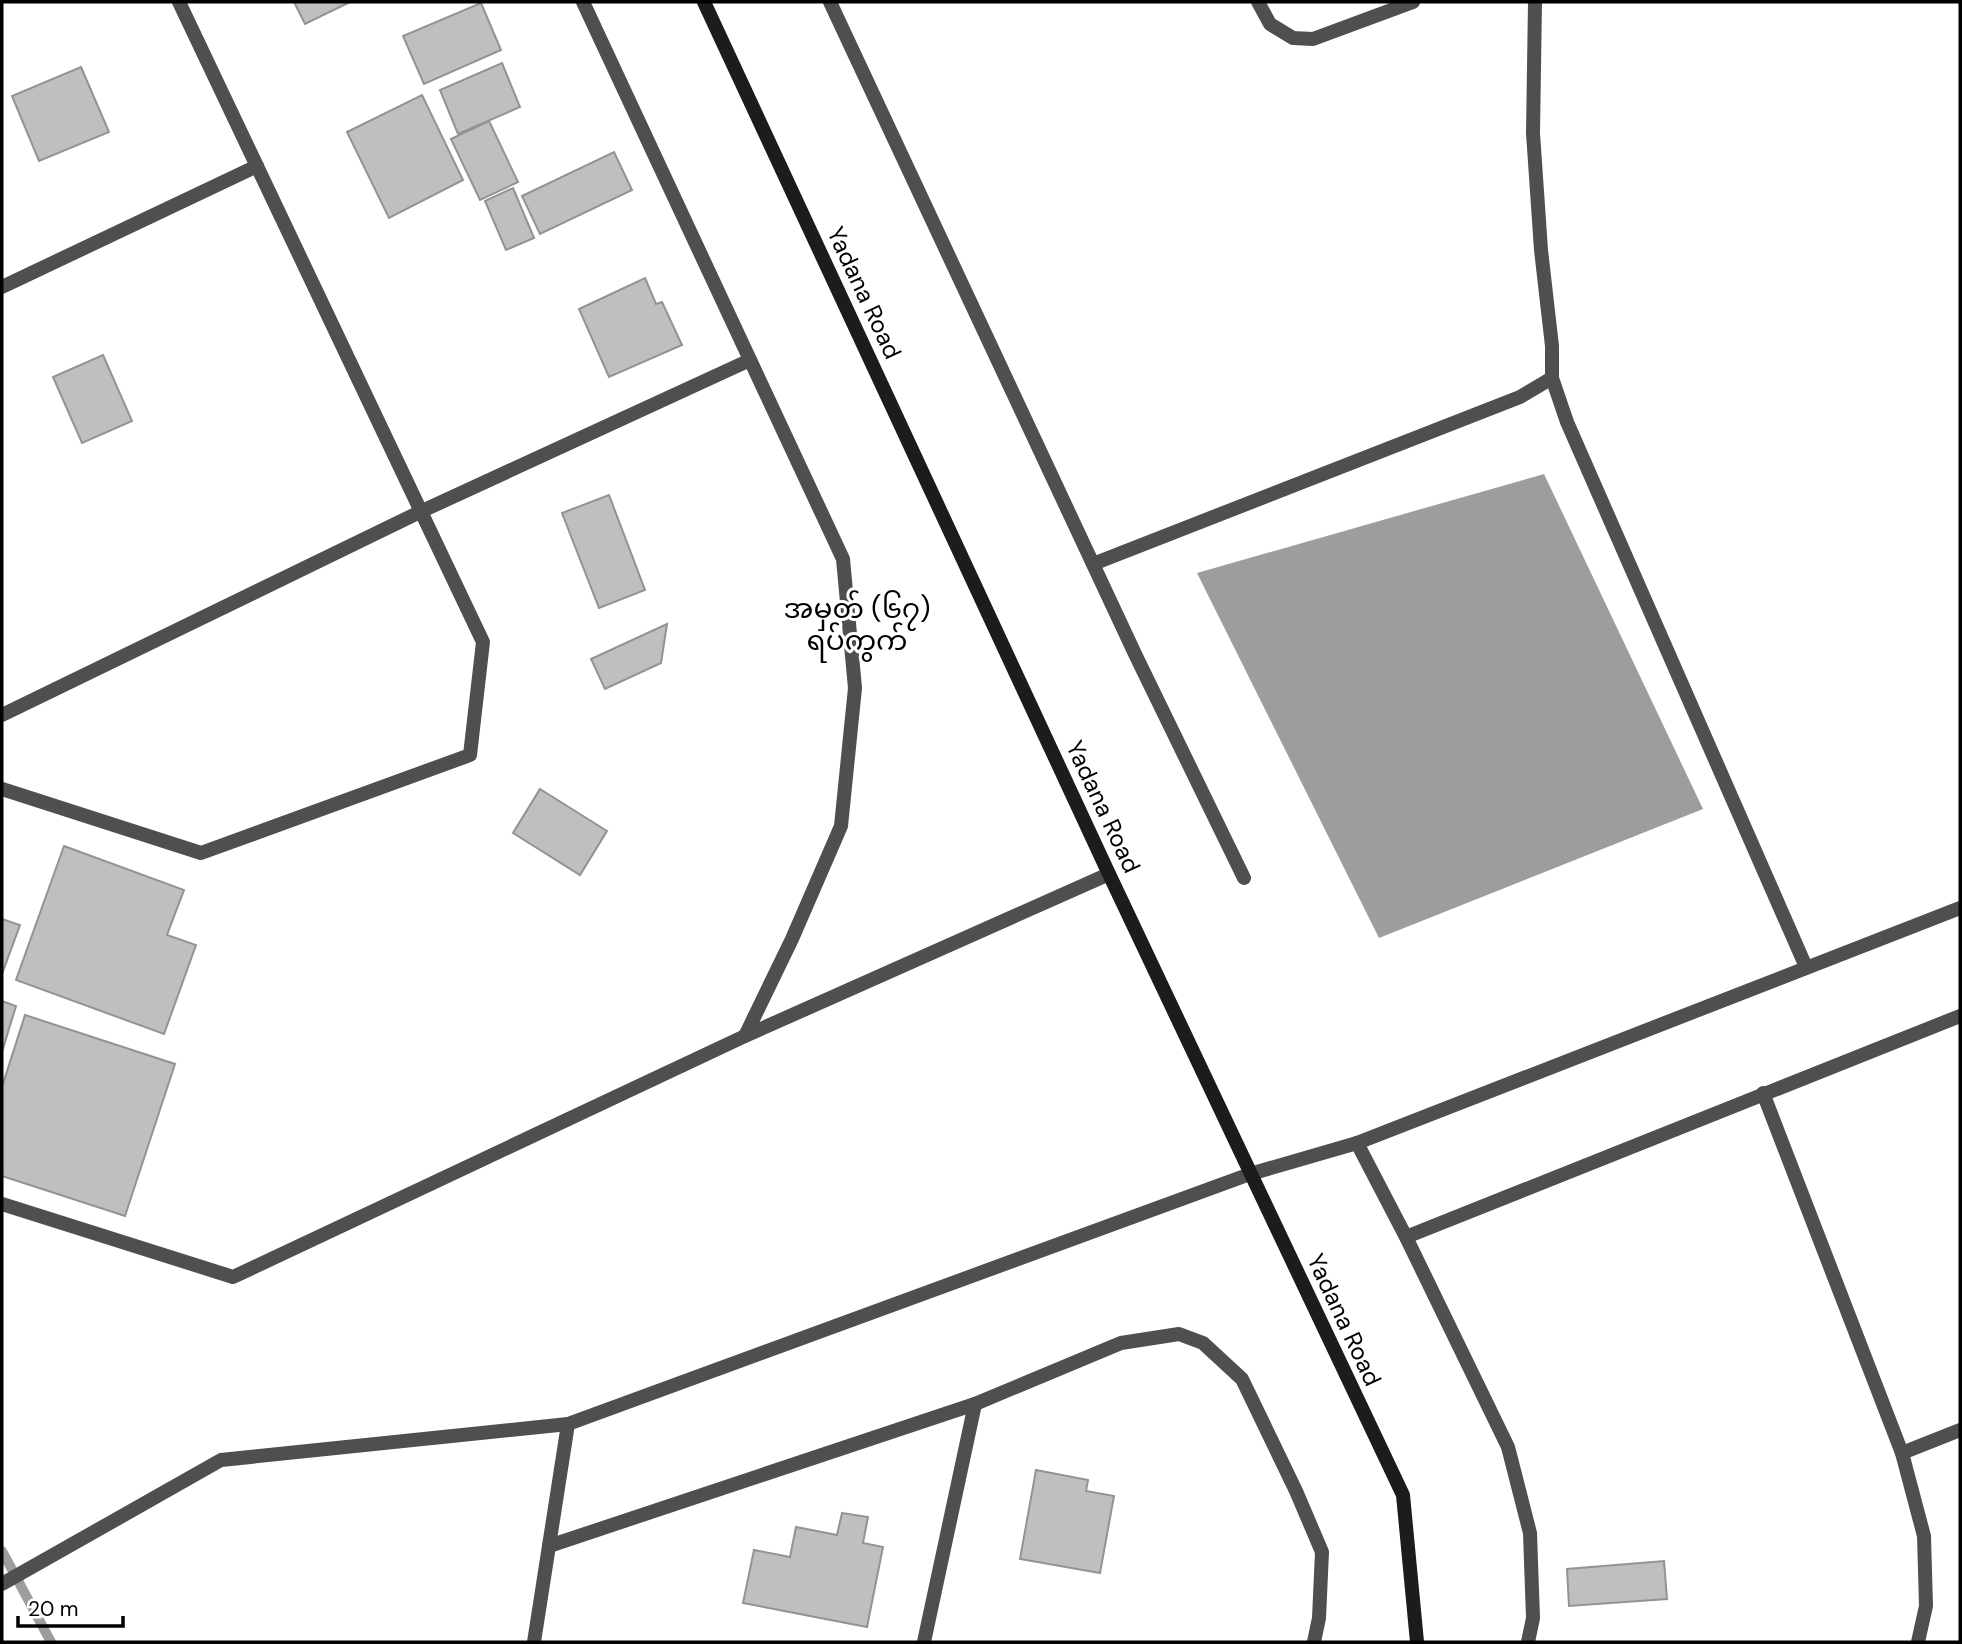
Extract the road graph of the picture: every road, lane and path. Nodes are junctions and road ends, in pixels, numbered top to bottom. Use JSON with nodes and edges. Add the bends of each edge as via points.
{"nodes":[{"id":1,"x":179,"y":2,"type":"edge"},
{"id":2,"x":583,"y":2,"type":"edge"},
{"id":3,"x":704,"y":2,"type":"edge"},
{"id":4,"x":830,"y":2,"type":"edge"},
{"id":5,"x":1258,"y":2,"type":"edge"},
{"id":6,"x":1413,"y":2,"type":"edge"},
{"id":7,"x":1535,"y":2,"type":"edge"},
{"id":8,"x":257,"y":166,"type":"junction"},
{"id":9,"x":2,"y":287,"type":"edge"},
{"id":10,"x":750,"y":360,"type":"junction"},
{"id":11,"x":1552,"y":378,"type":"junction"},
{"id":12,"x":422,"y":511,"type":"junction"},
{"id":13,"x":1093,"y":564,"type":"junction"},
{"id":14,"x":2,"y":715,"type":"edge"},
{"id":15,"x":2,"y":789,"type":"edge"},
{"id":16,"x":1109,"y":874,"type":"junction"},
{"id":17,"x":1244,"y":878,"type":"dead end"},
{"id":18,"x":1960,"y":908,"type":"edge"},
{"id":19,"x":1805,"y":967,"type":"junction"},
{"id":20,"x":1960,"y":1016,"type":"edge"},
{"id":21,"x":745,"y":1035,"type":"junction"},
{"id":22,"x":1763,"y":1093,"type":"junction"},
{"id":23,"x":1357,"y":1143,"type":"junction"},
{"id":24,"x":1250,"y":1174,"type":"junction"},
{"id":25,"x":2,"y":1204,"type":"edge"},
{"id":26,"x":1406,"y":1237,"type":"junction"},
{"id":27,"x":975,"y":1405,"type":"junction"},
{"id":28,"x":568,"y":1424,"type":"junction"},
{"id":29,"x":1960,"y":1430,"type":"edge"},
{"id":30,"x":1902,"y":1453,"type":"junction"},
{"id":31,"x":549,"y":1546,"type":"junction"},
{"id":32,"x":2,"y":1584,"type":"edge"},
{"id":33,"x":534,"y":1642,"type":"edge"},
{"id":34,"x":924,"y":1642,"type":"edge"},
{"id":35,"x":1314,"y":1642,"type":"edge"},
{"id":36,"x":1417,"y":1642,"type":"edge"},
{"id":37,"x":1528,"y":1642,"type":"edge"},
{"id":38,"x":1917,"y":1642,"type":"edge"}],
"edges":[{"from":1,"to":8,"type":"street"},
{"from":2,"to":10,"type":"street"},
{"from":3,"to":16,"type":"main road","name":"Yadana Road"},
{"from":4,"to":13,"type":"street"},
{"from":5,"to":6,"type":"street","via":[[1270,24],[1293,38],[1313,38]]},
{"from":7,"to":11,"type":"street","via":[[1533,133]]},
{"from":8,"to":9,"type":"street"},
{"from":8,"to":12,"type":"street"},
{"from":10,"to":12,"type":"street"},
{"from":10,"to":21,"type":"street","via":[[843,559],[855,688],[841,826]]},
{"from":11,"to":13,"type":"street","via":[[1520,397]]},
{"from":11,"to":19,"type":"street","via":[[1567,422]]},
{"from":12,"to":14,"type":"street"},
{"from":12,"to":15,"type":"street","via":[[483,642],[470,754],[201,853]]},
{"from":13,"to":17,"type":"street"},
{"from":16,"to":21,"type":"street"},
{"from":16,"to":24,"type":"main road","name":"Yadana Road"},
{"from":18,"to":19,"type":"street"},
{"from":19,"to":23,"type":"street"},
{"from":20,"to":22,"type":"street"},
{"from":21,"to":25,"type":"street","via":[[233,1277]]},
{"from":22,"to":26,"type":"street"},
{"from":22,"to":30,"type":"street"},
{"from":23,"to":24,"type":"street"},
{"from":23,"to":26,"type":"street"},
{"from":24,"to":28,"type":"street"},
{"from":24,"to":36,"type":"main road","name":"Yadana Road","via":[[1403,1495]]},
{"from":26,"to":37,"type":"street","via":[[1508,1447],[1530,1533],[1533,1618]]},
{"from":27,"to":31,"type":"street"},
{"from":27,"to":34,"type":"street"},
{"from":27,"to":35,"type":"street","via":[[1121,1343],[1179,1334],[1203,1343],[1242,1379],[1322,1552]]},
{"from":28,"to":31,"type":"street"},
{"from":28,"to":32,"type":"street","via":[[220,1460]]},
{"from":29,"to":30,"type":"street"},
{"from":30,"to":38,"type":"street","via":[[1924,1536],[1926,1606]]},
{"from":31,"to":33,"type":"street"}]}
